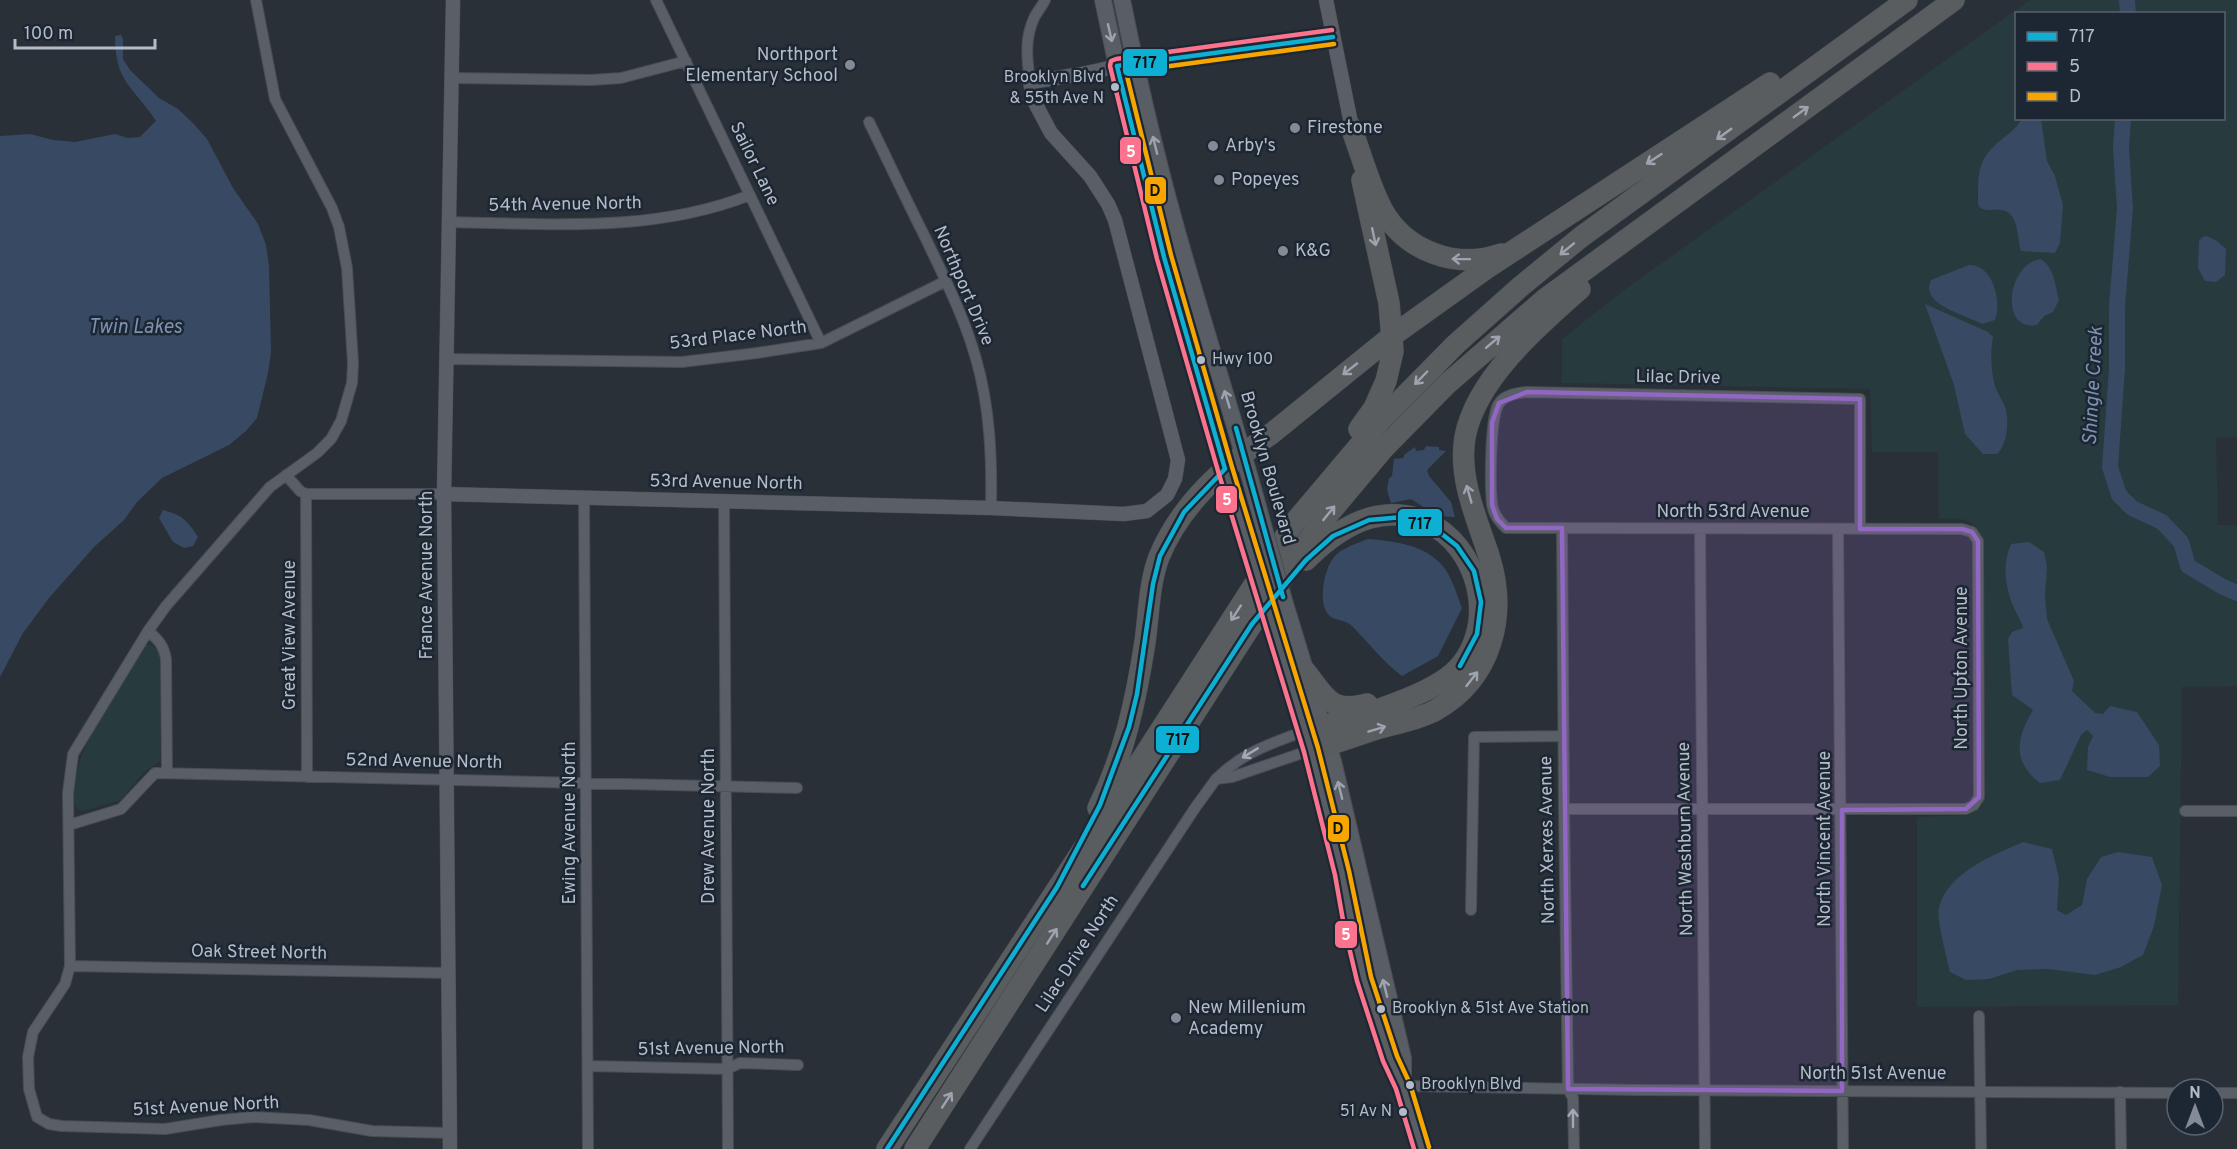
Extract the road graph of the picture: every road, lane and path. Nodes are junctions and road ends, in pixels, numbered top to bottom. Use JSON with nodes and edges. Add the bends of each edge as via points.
{"nodes":[{"id":1,"x":256,"y":0,"type":"edge"},
{"id":2,"x":453,"y":0,"type":"edge"},
{"id":3,"x":656,"y":0,"type":"edge"},
{"id":4,"x":1045,"y":0,"type":"edge"},
{"id":5,"x":1103,"y":0,"type":"edge"},
{"id":6,"x":1122,"y":0,"type":"edge"},
{"id":7,"x":1326,"y":0,"type":"edge"},
{"id":8,"x":1896,"y":0,"type":"edge"},
{"id":9,"x":1907,"y":0,"type":"edge"},
{"id":10,"x":1954,"y":0,"type":"edge"},
{"id":11,"x":1333,"y":37,"type":"junction"},
{"id":12,"x":686,"y":62,"type":"junction"},
{"id":13,"x":1136,"y":62,"type":"junction"},
{"id":14,"x":1117,"y":66,"type":"junction"},
{"id":15,"x":452,"y":78,"type":"junction"},
{"id":16,"x":1030,"y":82,"type":"junction"},
{"id":17,"x":869,"y":122,"type":"dead end"},
{"id":18,"x":1351,"y":127,"type":"junction"},
{"id":19,"x":1362,"y":180,"type":"joint"},
{"id":20,"x":750,"y":195,"type":"junction"},
{"id":21,"x":1682,"y":199,"type":"junction"},
{"id":22,"x":449,"y":222,"type":"junction"},
{"id":23,"x":1518,"y":248,"type":"junction"},
{"id":24,"x":946,"y":281,"type":"junction"},
{"id":25,"x":1392,"y":336,"type":"junction"},
{"id":26,"x":821,"y":343,"type":"junction"},
{"id":27,"x":447,"y":359,"type":"junction"},
{"id":28,"x":1244,"y":455,"type":"junction"},
{"id":29,"x":1225,"y":469,"type":"junction"},
{"id":30,"x":286,"y":475,"type":"junction"},
{"id":31,"x":306,"y":494,"type":"junction"},
{"id":32,"x":444,"y":494,"type":"junction"},
{"id":33,"x":584,"y":497,"type":"junction"},
{"id":34,"x":724,"y":502,"type":"junction"},
{"id":35,"x":991,"y":508,"type":"junction"},
{"id":36,"x":1497,"y":519,"type":"joint"},
{"id":37,"x":1294,"y":523,"type":"junction"},
{"id":38,"x":1562,"y":528,"type":"junction"},
{"id":39,"x":1700,"y":529,"type":"junction"},
{"id":40,"x":1838,"y":529,"type":"junction"},
{"id":41,"x":1860,"y":529,"type":"junction"},
{"id":42,"x":1972,"y":532,"type":"joint"},
{"id":43,"x":1248,"y":630,"type":"junction"},
{"id":44,"x":148,"y":631,"type":"junction"},
{"id":45,"x":1305,"y":670,"type":"junction"},
{"id":46,"x":1437,"y":684,"type":"junction"},
{"id":47,"x":1563,"y":736,"type":"junction"},
{"id":48,"x":1317,"y":738,"type":"junction"},
{"id":49,"x":167,"y":773,"type":"junction"},
{"id":50,"x":307,"y":777,"type":"junction"},
{"id":51,"x":447,"y":778,"type":"junction"},
{"id":52,"x":1216,"y":779,"type":"junction"},
{"id":53,"x":586,"y":782,"type":"junction"},
{"id":54,"x":726,"y":786,"type":"junction"},
{"id":55,"x":797,"y":788,"type":"dead end"},
{"id":56,"x":1564,"y":809,"type":"junction"},
{"id":57,"x":1702,"y":810,"type":"junction"},
{"id":58,"x":1842,"y":810,"type":"junction"},
{"id":59,"x":2185,"y":811,"type":"dead end"},
{"id":60,"x":2237,"y":811,"type":"edge"},
{"id":61,"x":69,"y":825,"type":"junction"},
{"id":62,"x":1057,"y":887,"type":"junction"},
{"id":63,"x":1471,"y":910,"type":"dead end"},
{"id":64,"x":70,"y":966,"type":"junction"},
{"id":65,"x":448,"y":973,"type":"junction"},
{"id":66,"x":1979,"y":1016,"type":"dead end"},
{"id":67,"x":798,"y":1065,"type":"dead end"},
{"id":68,"x":588,"y":1066,"type":"junction"},
{"id":69,"x":727,"y":1069,"type":"junction"},
{"id":70,"x":1403,"y":1086,"type":"junction"},
{"id":71,"x":1568,"y":1089,"type":"junction"},
{"id":72,"x":1705,"y":1090,"type":"junction"},
{"id":73,"x":1842,"y":1091,"type":"junction"},
{"id":74,"x":1980,"y":1091,"type":"junction"},
{"id":75,"x":2120,"y":1092,"type":"junction"},
{"id":76,"x":2165,"y":1093,"type":"edge"},
{"id":77,"x":449,"y":1132,"type":"junction"},
{"id":78,"x":450,"y":1149,"type":"edge"},
{"id":79,"x":588,"y":1149,"type":"edge"},
{"id":80,"x":728,"y":1149,"type":"edge"},
{"id":81,"x":887,"y":1149,"type":"edge"},
{"id":82,"x":915,"y":1149,"type":"edge"},
{"id":83,"x":970,"y":1149,"type":"edge"},
{"id":84,"x":1422,"y":1149,"type":"edge"},
{"id":85,"x":1574,"y":1149,"type":"edge"},
{"id":86,"x":1705,"y":1149,"type":"edge"},
{"id":87,"x":1843,"y":1149,"type":"edge"},
{"id":88,"x":1981,"y":1149,"type":"edge"},
{"id":89,"x":2121,"y":1149,"type":"edge"}],
"edges":[{"from":1,"to":30,"type":"street","via":[[275,99],[339,227],[347,268],[352,343],[352,383],[341,421],[318,453]]},
{"from":2,"to":15,"type":"street","name":"France Avenue North"},
{"from":3,"to":12,"type":"street","name":"Sailor Lane"},
{"from":4,"to":16,"type":"street","via":[[1027,39]]},
{"from":5,"to":14,"type":"main road","name":"Brooklyn Boulevard","one_way":true},
{"from":6,"to":13,"type":"main road","name":"Brooklyn Boulevard"},
{"from":7,"to":11,"type":"street"},
{"from":8,"to":23,"type":"highway","one_way":true},
{"from":9,"to":37,"type":"highway","one_way":true,"via":[[1581,237],[1520,287],[1456,344],[1380,421]]},
{"from":21,"to":10,"type":"highway","one_way":true},
{"from":11,"to":13,"type":"street"},
{"from":11,"to":18,"type":"street"},
{"from":12,"to":15,"type":"street","via":[[621,78]]},
{"from":12,"to":20,"type":"street","name":"Sailor Lane"},
{"from":13,"to":14,"type":"street"},
{"from":28,"to":13,"type":"main road","name":"Brooklyn Boulevard","one_way":true,"via":[[1186,264]]},
{"from":14,"to":16,"type":"street"},
{"from":14,"to":29,"type":"main road","name":"Brooklyn Boulevard","via":[[1164,257]]},
{"from":15,"to":22,"type":"street","name":"France Avenue North"},
{"from":16,"to":35,"type":"street","name":"53rd Avenue North","via":[[1034,101],[1051,133],[1090,176],[1108,204],[1178,460],[1167,495],[1147,511],[1124,514]]},
{"from":17,"to":24,"type":"street","name":"Northport Drive"},
{"from":18,"to":19,"type":"street"},
{"from":23,"to":18,"type":"highway","one_way":true,"via":[[1490,257],[1455,259],[1433,254],[1408,240],[1382,209]]},
{"from":19,"to":25,"type":"highway","one_way":true},
{"from":20,"to":22,"type":"street","name":"54th Avenue North","via":[[659,220]]},
{"from":20,"to":26,"type":"street","name":"Sailor Lane"},
{"from":43,"to":21,"type":"highway","one_way":true,"via":[[1316,529],[1416,414],[1536,307]]},
{"from":48,"to":21,"type":"highway","one_way":true,"via":[[1434,711],[1456,696],[1479,670],[1493,639],[1498,596],[1465,476],[1464,447],[1471,419],[1495,377],[1531,334]]},
{"from":22,"to":27,"type":"street","name":"France Avenue North"},
{"from":23,"to":25,"type":"highway"},
{"from":24,"to":26,"type":"street","name":"53rd Place North"},
{"from":24,"to":35,"type":"street","name":"Northport Drive","via":[[976,360],[985,401]]},
{"from":25,"to":28,"type":"highway","one_way":true},
{"from":25,"to":37,"type":"highway","via":[[1391,365],[1374,408]]},
{"from":26,"to":27,"type":"street","name":"53rd Place North","via":[[682,362]]},
{"from":27,"to":32,"type":"street","name":"France Avenue North"},
{"from":28,"to":29,"type":"highway"},
{"from":28,"to":45,"type":"main road","name":"Brooklyn Boulevard","bridge":true},
{"from":29,"to":48,"type":"main road","name":"Brooklyn Boulevard","bridge":true,"via":[[1278,645]]},
{"from":29,"to":62,"type":"highway","via":[[1184,512],[1160,556],[1129,727],[1100,805]]},
{"from":30,"to":31,"type":"street"},
{"from":30,"to":44,"type":"street","via":[[270,488]]},
{"from":31,"to":32,"type":"street","name":"53rd Avenue North"},
{"from":31,"to":50,"type":"street","name":"Great View Avenue"},
{"from":32,"to":33,"type":"street","name":"53rd Avenue North"},
{"from":32,"to":51,"type":"street","name":"France Avenue North"},
{"from":33,"to":34,"type":"street","name":"53rd Avenue North"},
{"from":33,"to":53,"type":"street","name":"Ewing Avenue North"},
{"from":34,"to":35,"type":"street","name":"53rd Avenue North"},
{"from":34,"to":54,"type":"street","name":"Drew Avenue North"},
{"from":36,"to":38,"type":"street","name":"North 53rd Avenue","via":[[1506,528]]},
{"from":36,"to":41,"type":"street","name":"Lilac Drive","via":[[1492,505],[1492,423],[1499,403],[1512,393],[1860,399]]},
{"from":37,"to":62,"type":"highway","one_way":true},
{"from":38,"to":39,"type":"street","name":"North 53rd Avenue"},
{"from":38,"to":47,"type":"street","name":"North Xerxes Avenue"},
{"from":39,"to":40,"type":"street","name":"North 53rd Avenue"},
{"from":39,"to":57,"type":"street","name":"North Washburn Avenue"},
{"from":40,"to":41,"type":"street","name":"North 53rd Avenue"},
{"from":40,"to":58,"type":"street","name":"North Vincent Avenue"},
{"from":41,"to":42,"type":"street","name":"North 53rd Avenue"},
{"from":42,"to":58,"type":"street","name":"North Upton Avenue","via":[[1978,541],[1979,797],[1966,809]]},
{"from":43,"to":46,"type":"highway","via":[[1301,565],[1334,535],[1369,518],[1415,518],[1443,532],[1456,544],[1479,591],[1478,629],[1472,648],[1460,666]]},
{"from":82,"to":43,"type":"highway","one_way":true},
{"from":44,"to":49,"type":"street","via":[[164,648],[166,658]]},
{"from":44,"to":61,"type":"street","via":[[73,754]]},
{"from":45,"to":46,"type":"highway","via":[[1327,698],[1343,708]]},
{"from":45,"to":48,"type":"main road","name":"Brooklyn Boulevard"},
{"from":46,"to":48,"type":"highway"},
{"from":47,"to":56,"type":"street","name":"North Xerxes Avenue"},
{"from":47,"to":63,"type":"street","via":[[1474,737]]},
{"from":48,"to":52,"type":"street","via":[[1232,777]]},
{"from":48,"to":52,"type":"street","name":"Lilac Drive North","one_way":true,"via":[[1250,752]]},
{"from":48,"to":70,"type":"main road","name":"Brooklyn Boulevard","via":[[1364,979]]},
{"from":49,"to":50,"type":"street","name":"52nd Avenue North"},
{"from":49,"to":61,"type":"street","name":"52nd Avenue North","via":[[155,773],[121,809]]},
{"from":50,"to":51,"type":"street","name":"52nd Avenue North"},
{"from":51,"to":53,"type":"street","name":"52nd Avenue North"},
{"from":51,"to":65,"type":"street","name":"France Avenue North"},
{"from":52,"to":83,"type":"street","name":"Lilac Drive North"},
{"from":53,"to":54,"type":"street","name":"52nd Avenue North"},
{"from":53,"to":68,"type":"street","name":"Ewing Avenue North"},
{"from":54,"to":55,"type":"street","name":"52nd Avenue North"},
{"from":54,"to":69,"type":"street","name":"Drew Avenue North"},
{"from":56,"to":57,"type":"street"},
{"from":56,"to":71,"type":"street","name":"North Xerxes Avenue"},
{"from":57,"to":58,"type":"street"},
{"from":57,"to":72,"type":"street","name":"North Washburn Avenue"},
{"from":58,"to":73,"type":"street","name":"North Vincent Avenue"},
{"from":59,"to":60,"type":"street"},
{"from":61,"to":64,"type":"street"},
{"from":62,"to":81,"type":"highway"},
{"from":64,"to":65,"type":"street","name":"Oak Street North"},
{"from":64,"to":77,"type":"street","name":"51st Avenue North","via":[[65,984],[33,1032],[28,1057],[29,1089],[37,1117],[49,1124],[165,1129],[253,1117],[309,1120],[372,1131]]},
{"from":65,"to":77,"type":"street","name":"France Avenue North"},
{"from":66,"to":74,"type":"street"},
{"from":67,"to":69,"type":"street","name":"51st Avenue North","via":[[740,1063]]},
{"from":68,"to":69,"type":"street","name":"51st Avenue North"},
{"from":68,"to":79,"type":"street","name":"Ewing Avenue North"},
{"from":69,"to":80,"type":"street","name":"Drew Avenue North"},
{"from":70,"to":71,"type":"street"},
{"from":70,"to":84,"type":"main road","name":"Brooklyn Boulevard"},
{"from":71,"to":72,"type":"street","name":"North 51st Avenue"},
{"from":85,"to":71,"type":"street","name":"North Xerxes Avenue","one_way":true,"via":[[1573,1098]]},
{"from":72,"to":73,"type":"street","name":"North 51st Avenue"},
{"from":72,"to":86,"type":"street","name":"North Washburn Avenue"},
{"from":73,"to":74,"type":"street","name":"North 51st Avenue"},
{"from":73,"to":87,"type":"street","name":"North Vincent Avenue"},
{"from":74,"to":75,"type":"street","name":"North 51st Avenue"},
{"from":74,"to":88,"type":"street"},
{"from":75,"to":76,"type":"street","name":"North 51st Avenue"},
{"from":75,"to":89,"type":"street"},
{"from":77,"to":78,"type":"street","name":"France Avenue North"}]}
